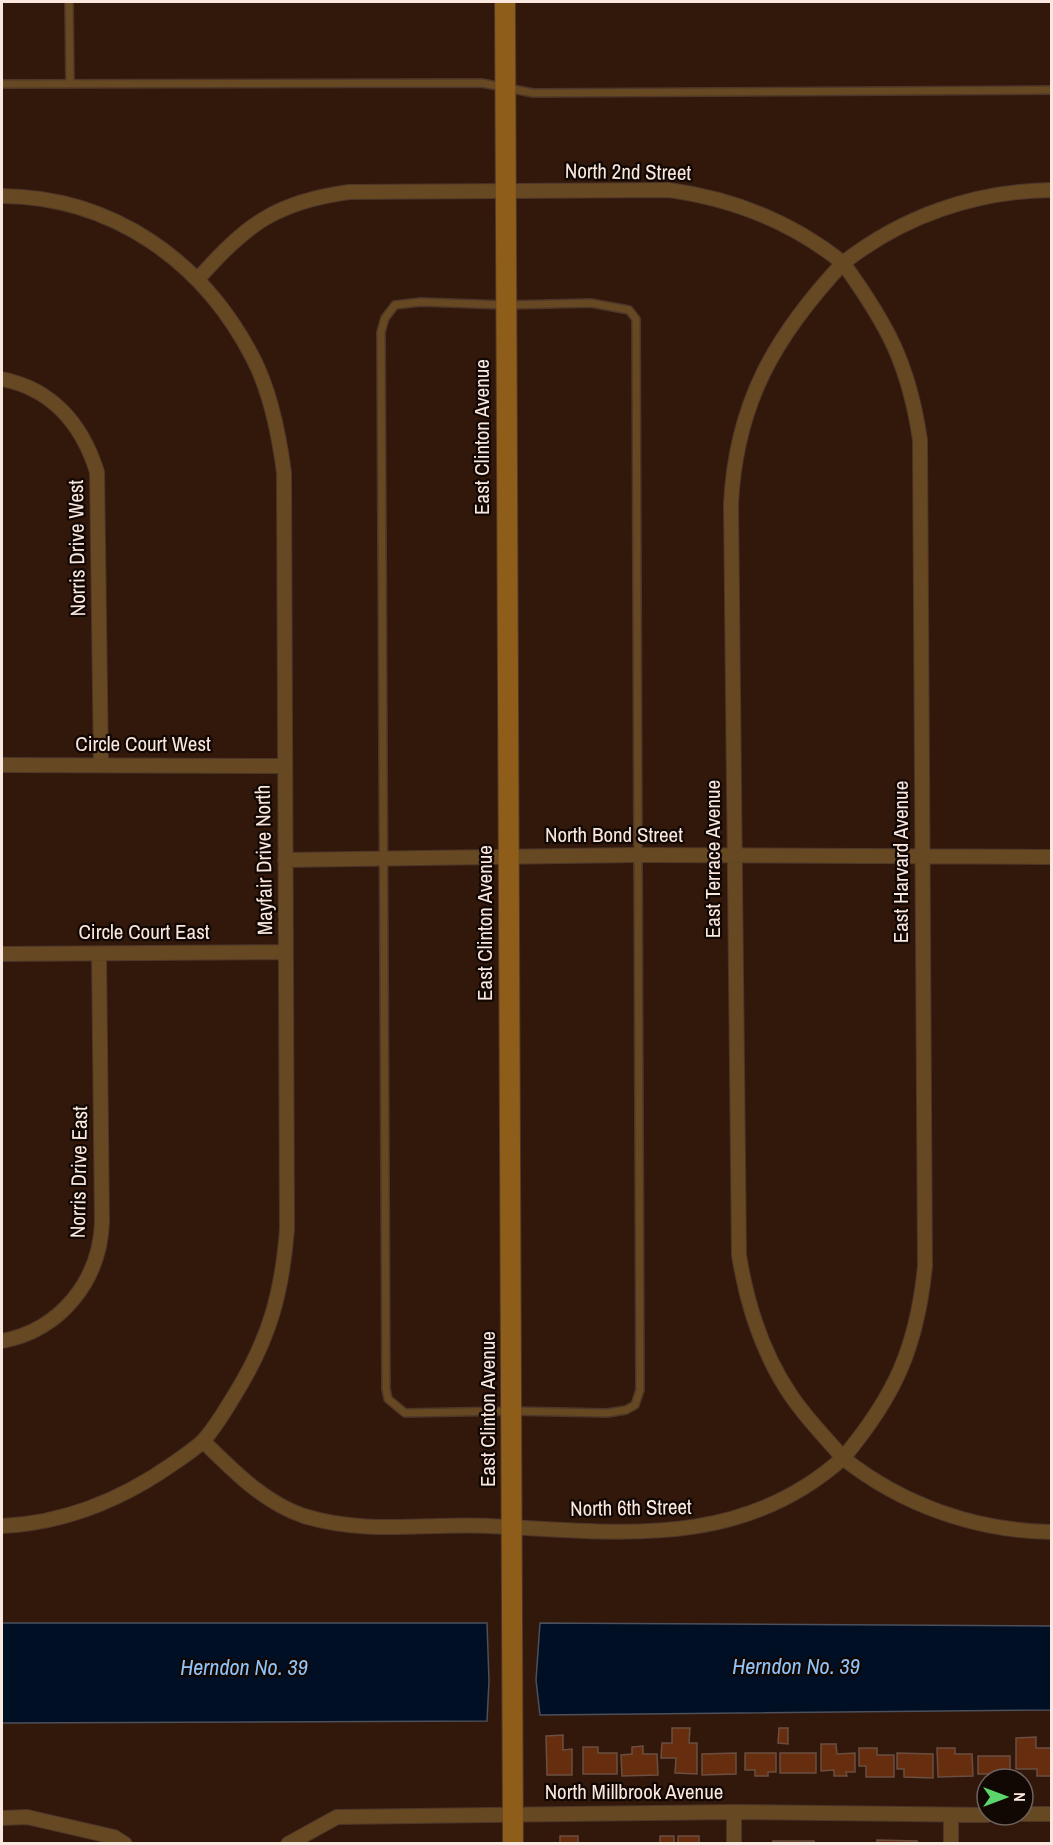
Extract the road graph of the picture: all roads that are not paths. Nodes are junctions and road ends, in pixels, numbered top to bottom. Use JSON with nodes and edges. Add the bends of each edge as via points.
{"nodes":[{"id":1,"x":69,"y":2,"type":"edge"},
{"id":2,"x":505,"y":2,"type":"edge"},
{"id":3,"x":70,"y":83,"type":"junction"},
{"id":4,"x":2,"y":84,"type":"edge"},
{"id":5,"x":505,"y":87,"type":"junction"},
{"id":6,"x":1052,"y":90,"type":"edge"},
{"id":7,"x":1052,"y":190,"type":"edge"},
{"id":8,"x":505,"y":191,"type":"junction"},
{"id":9,"x":2,"y":196,"type":"edge"},
{"id":10,"x":843,"y":263,"type":"junction"},
{"id":11,"x":198,"y":279,"type":"junction"},
{"id":12,"x":505,"y":305,"type":"junction"},
{"id":13,"x":2,"y":379,"type":"edge"},
{"id":14,"x":2,"y":765,"type":"edge"},
{"id":15,"x":101,"y":765,"type":"junction"},
{"id":16,"x":283,"y":766,"type":"junction"},
{"id":17,"x":636,"y":855,"type":"junction"},
{"id":18,"x":735,"y":856,"type":"junction"},
{"id":19,"x":508,"y":857,"type":"junction"},
{"id":20,"x":922,"y":857,"type":"junction"},
{"id":21,"x":1052,"y":857,"type":"edge"},
{"id":22,"x":385,"y":858,"type":"junction"},
{"id":23,"x":285,"y":860,"type":"junction"},
{"id":24,"x":286,"y":952,"type":"junction"},
{"id":25,"x":2,"y":954,"type":"edge"},
{"id":26,"x":99,"y":954,"type":"junction"},
{"id":27,"x":2,"y":1341,"type":"edge"},
{"id":28,"x":511,"y":1411,"type":"junction"},
{"id":29,"x":203,"y":1441,"type":"junction"},
{"id":30,"x":843,"y":1458,"type":"junction"},
{"id":31,"x":2,"y":1526,"type":"edge"},
{"id":32,"x":513,"y":1528,"type":"junction"},
{"id":33,"x":1052,"y":1532,"type":"edge"},
{"id":34,"x":734,"y":1812,"type":"junction"},
{"id":35,"x":513,"y":1814,"type":"junction"},
{"id":36,"x":1035,"y":1814,"type":"edge"},
{"id":37,"x":1052,"y":1814,"type":"edge"},
{"id":38,"x":951,"y":1815,"type":"junction"},
{"id":39,"x":975,"y":1815,"type":"edge"},
{"id":40,"x":2,"y":1818,"type":"edge"},
{"id":41,"x":125,"y":1844,"type":"edge"},
{"id":42,"x":288,"y":1844,"type":"edge"},
{"id":43,"x":513,"y":1844,"type":"edge"},
{"id":44,"x":735,"y":1844,"type":"edge"},
{"id":45,"x":951,"y":1844,"type":"edge"}],
"edges":[{"from":1,"to":3,"type":"lane"},
{"from":2,"to":5,"type":"main road","name":"East Clinton Avenue"},
{"from":3,"to":4,"type":"lane"},
{"from":3,"to":5,"type":"lane","via":[[482,83]]},
{"from":5,"to":6,"type":"lane","via":[[533,93]]},
{"from":5,"to":8,"type":"main road","name":"East Clinton Avenue"},
{"from":7,"to":10,"type":"street","via":[[976,198],[939,209],[871,241]]},
{"from":8,"to":10,"type":"street","name":"North 2nd Street","via":[[669,190],[701,195],[775,220],[819,244]]},
{"from":8,"to":11,"type":"street","name":"North 2nd Street","via":[[360,191],[308,199],[256,222]]},
{"from":8,"to":12,"type":"main road","name":"East Clinton Avenue"},
{"from":9,"to":11,"type":"street","name":"Mayfair Drive North","via":[[63,202],[120,221],[163,249]]},
{"from":10,"to":18,"type":"street","name":"East Terrace Avenue","via":[[785,333],[754,389],[738,443],[731,504]]},
{"from":10,"to":20,"type":"street","name":"East Harvard Avenue","via":[[897,348],[914,399],[920,440]]},
{"from":11,"to":16,"type":"street","name":"Mayfair Drive North","via":[[254,359],[273,410],[281,452]]},
{"from":12,"to":17,"type":"lane","via":[[591,303],[629,309],[636,319]]},
{"from":12,"to":19,"type":"main road","name":"East Clinton Avenue"},
{"from":12,"to":22,"type":"lane","via":[[403,303],[389,311],[382,324]]},
{"from":13,"to":15,"type":"street","name":"Norris Drive West","via":[[33,389],[65,411],[86,440],[97,471]]},
{"from":14,"to":15,"type":"street","name":"Circle Court West"},
{"from":15,"to":16,"type":"street","name":"Circle Court West"},
{"from":16,"to":23,"type":"street","name":"Mayfair Drive North"},
{"from":17,"to":18,"type":"street","name":"North Bond Street"},
{"from":17,"to":19,"type":"street","name":"North Bond Street"},
{"from":17,"to":28,"type":"lane","via":[[638,1397],[626,1410],[607,1413]]},
{"from":18,"to":20,"type":"street","name":"North Bond Street"},
{"from":18,"to":30,"type":"street","name":"East Terrace Avenue","via":[[736,1218],[744,1286],[764,1344],[792,1396]]},
{"from":19,"to":22,"type":"street","name":"North Bond Street"},
{"from":19,"to":28,"type":"main road","name":"East Clinton Avenue"},
{"from":20,"to":21,"type":"street","name":"North Bond Street"},
{"from":20,"to":30,"type":"street","name":"East Harvard Avenue","via":[[922,1302],[913,1339],[888,1398]]},
{"from":22,"to":23,"type":"street","name":"North Bond Street"},
{"from":22,"to":28,"type":"lane","via":[[388,1399],[405,1413]]},
{"from":23,"to":24,"type":"street","name":"Mayfair Drive North"},
{"from":24,"to":26,"type":"street","name":"Circle Court East"},
{"from":24,"to":29,"type":"street","name":"Mayfair Drive North","via":[[287,1229],[281,1283],[260,1353]]},
{"from":25,"to":26,"type":"street","name":"Circle Court East"},
{"from":26,"to":27,"type":"street","name":"Norris Drive East","via":[[102,1222],[98,1254],[80,1294],[64,1310],[32,1330]]},
{"from":28,"to":32,"type":"main road","name":"East Clinton Avenue"},
{"from":29,"to":31,"type":"street","name":"Mayfair Drive North","via":[[162,1472],[107,1502],[42,1522]]},
{"from":29,"to":32,"type":"street","name":"North 6th Street","via":[[258,1492],[279,1506],[324,1521],[365,1526]]},
{"from":30,"to":32,"type":"street","name":"North 6th Street","via":[[808,1486],[783,1499],[756,1512],[705,1527]]},
{"from":30,"to":33,"type":"street","via":[[887,1488],[946,1514],[999,1529]]},
{"from":32,"to":35,"type":"main road","name":"East Clinton Avenue"},
{"from":34,"to":35,"type":"street","name":"North Millbrook Avenue"},
{"from":34,"to":38,"type":"street","name":"North Millbrook Avenue"},
{"from":34,"to":44,"type":"street"},
{"from":35,"to":42,"type":"street","name":"North Millbrook Avenue","via":[[338,1817]]},
{"from":35,"to":43,"type":"main road","name":"East Clinton Avenue"},
{"from":36,"to":37,"type":"street"},
{"from":38,"to":39,"type":"street","name":"North Millbrook Avenue"},
{"from":38,"to":45,"type":"street"},
{"from":40,"to":41,"type":"street","via":[[27,1817],[114,1837]]}]}
